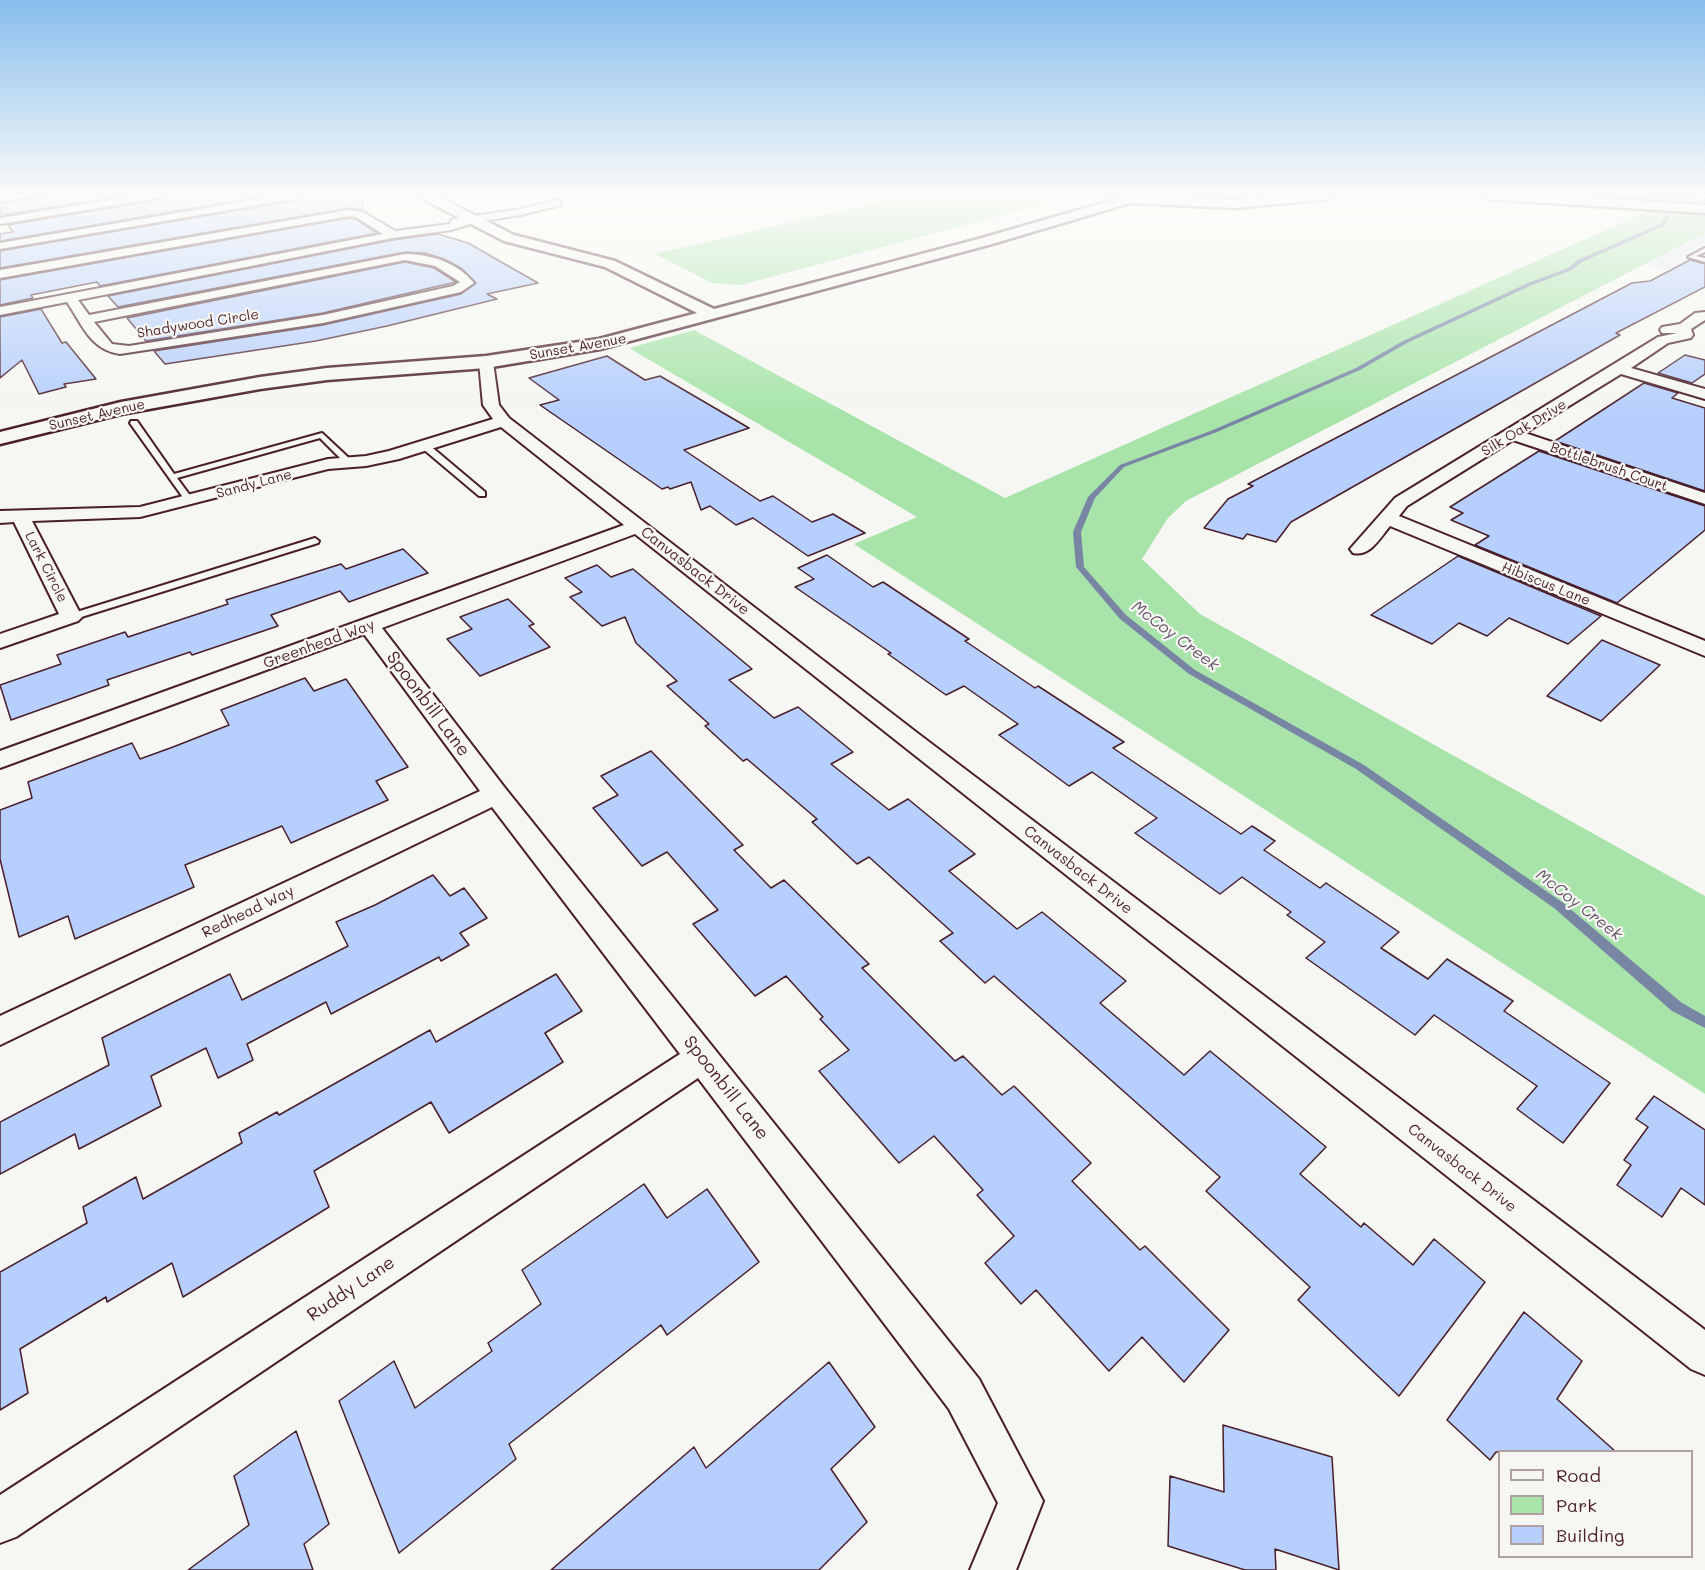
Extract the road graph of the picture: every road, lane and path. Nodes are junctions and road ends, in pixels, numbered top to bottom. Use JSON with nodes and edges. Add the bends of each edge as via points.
{"nodes":[{"id":1,"x":33,"y":268,"type":"edge"},
{"id":2,"x":220,"y":268,"type":"edge"},
{"id":3,"x":348,"y":268,"type":"edge"},
{"id":4,"x":447,"y":268,"type":"edge"},
{"id":5,"x":621,"y":268,"type":"edge"},
{"id":6,"x":647,"y":268,"type":"edge"},
{"id":7,"x":859,"y":268,"type":"edge"},
{"id":8,"x":878,"y":268,"type":"edge"},
{"id":9,"x":0,"y":274,"type":"edge"},
{"id":10,"x":70,"y":297,"type":"junction"},
{"id":11,"x":710,"y":308,"type":"junction"},
{"id":12,"x":0,"y":311,"type":"edge"},
{"id":13,"x":1705,"y":316,"type":"edge"},
{"id":14,"x":86,"y":320,"type":"junction"},
{"id":15,"x":486,"y":362,"type":"junction"},
{"id":16,"x":1620,"y":369,"type":"junction"},
{"id":17,"x":1705,"y":394,"type":"edge"},
{"id":18,"x":503,"y":421,"type":"junction"},
{"id":19,"x":134,"y":423,"type":"dead end"},
{"id":20,"x":0,"y":424,"type":"edge"},
{"id":21,"x":1513,"y":435,"type":"junction"},
{"id":22,"x":0,"y":438,"type":"edge"},
{"id":23,"x":425,"y":446,"type":"junction"},
{"id":24,"x":349,"y":462,"type":"junction"},
{"id":25,"x":171,"y":477,"type":"junction"},
{"id":26,"x":482,"y":494,"type":"dead end"},
{"id":27,"x":1705,"y":499,"type":"edge"},
{"id":28,"x":190,"y":501,"type":"junction"},
{"id":29,"x":10,"y":516,"type":"edge"},
{"id":30,"x":1387,"y":518,"type":"junction"},
{"id":31,"x":638,"y":527,"type":"junction"},
{"id":32,"x":315,"y":541,"type":"dead end"},
{"id":33,"x":1360,"y":549,"type":"dead end"},
{"id":34,"x":71,"y":617,"type":"junction"},
{"id":35,"x":369,"y":626,"type":"junction"},
{"id":36,"x":0,"y":641,"type":"edge"},
{"id":37,"x":1705,"y":649,"type":"edge"},
{"id":38,"x":0,"y":760,"type":"edge"},
{"id":39,"x":496,"y":794,"type":"junction"},
{"id":40,"x":0,"y":1030,"type":"edge"},
{"id":41,"x":702,"y":1057,"type":"junction"},
{"id":42,"x":1705,"y":1355,"type":"edge"},
{"id":43,"x":0,"y":1521,"type":"edge"},
{"id":44,"x":993,"y":1570,"type":"edge"}],
"edges":[{"from":1,"to":9,"type":"street"},
{"from":2,"to":10,"type":"street"},
{"from":3,"to":14,"type":"street","name":"Shadywood Circle"},
{"from":4,"to":14,"type":"street","name":"Shadywood Circle","via":[[468,284],[323,319],[121,351],[104,346]]},
{"from":5,"to":11,"type":"main road"},
{"from":6,"to":11,"type":"main road"},
{"from":7,"to":11,"type":"main road","name":"Sunset Avenue"},
{"from":8,"to":11,"type":"main road","name":"Sunset Avenue","via":[[736,309]]},
{"from":10,"to":12,"type":"street"},
{"from":10,"to":14,"type":"street","name":"Shadywood Circle"},
{"from":11,"to":15,"type":"main road","name":"Sunset Avenue","via":[[600,344]]},
{"from":11,"to":20,"type":"main road","name":"Sunset Avenue","via":[[552,340],[338,361],[189,381]]},
{"from":13,"to":16,"type":"street","name":"Silk Oak Drive","via":[[1684,328],[1686,335],[1663,340]]},
{"from":15,"to":18,"type":"street","name":"Canvasback Drive","via":[[491,405]]},
{"from":15,"to":22,"type":"main road","name":"Sunset Avenue","via":[[260,383],[121,408]]},
{"from":16,"to":17,"type":"street"},
{"from":16,"to":21,"type":"street","name":"Silk Oak Drive"},
{"from":18,"to":23,"type":"street","name":"Sandy Lane"},
{"from":18,"to":31,"type":"street","name":"Canvasback Drive"},
{"from":19,"to":25,"type":"lane"},
{"from":21,"to":27,"type":"street","name":"Bottlebrush Court"},
{"from":21,"to":30,"type":"street","name":"Silk Oak Drive","via":[[1401,502]]},
{"from":23,"to":24,"type":"street","name":"Sandy Lane"},
{"from":23,"to":26,"type":"lane"},
{"from":24,"to":25,"type":"lane","via":[[322,435]]},
{"from":24,"to":28,"type":"street","name":"Sandy Lane","via":[[328,464]]},
{"from":25,"to":28,"type":"lane"},
{"from":28,"to":29,"type":"street","name":"Sandy Lane","via":[[140,512]]},
{"from":29,"to":34,"type":"street","name":"Lark Circle"},
{"from":30,"to":33,"type":"street","name":"Silk Oak Drive"},
{"from":30,"to":37,"type":"street","name":"Hibiscus Lane"},
{"from":31,"to":35,"type":"street","name":"Greenhead Way"},
{"from":31,"to":42,"type":"street","name":"Canvasback Drive"},
{"from":32,"to":34,"type":"lane"},
{"from":34,"to":36,"type":"street","name":"Lark Circle"},
{"from":35,"to":38,"type":"street","name":"Greenhead Way"},
{"from":35,"to":39,"type":"street","name":"Spoonbill Lane"},
{"from":39,"to":40,"type":"street","name":"Redhead Way"},
{"from":39,"to":41,"type":"street","name":"Spoonbill Lane"},
{"from":41,"to":43,"type":"street","name":"Ruddy Lane"},
{"from":41,"to":44,"type":"street","name":"Spoonbill Lane","via":[[964,1394],[1021,1501]]}]}
